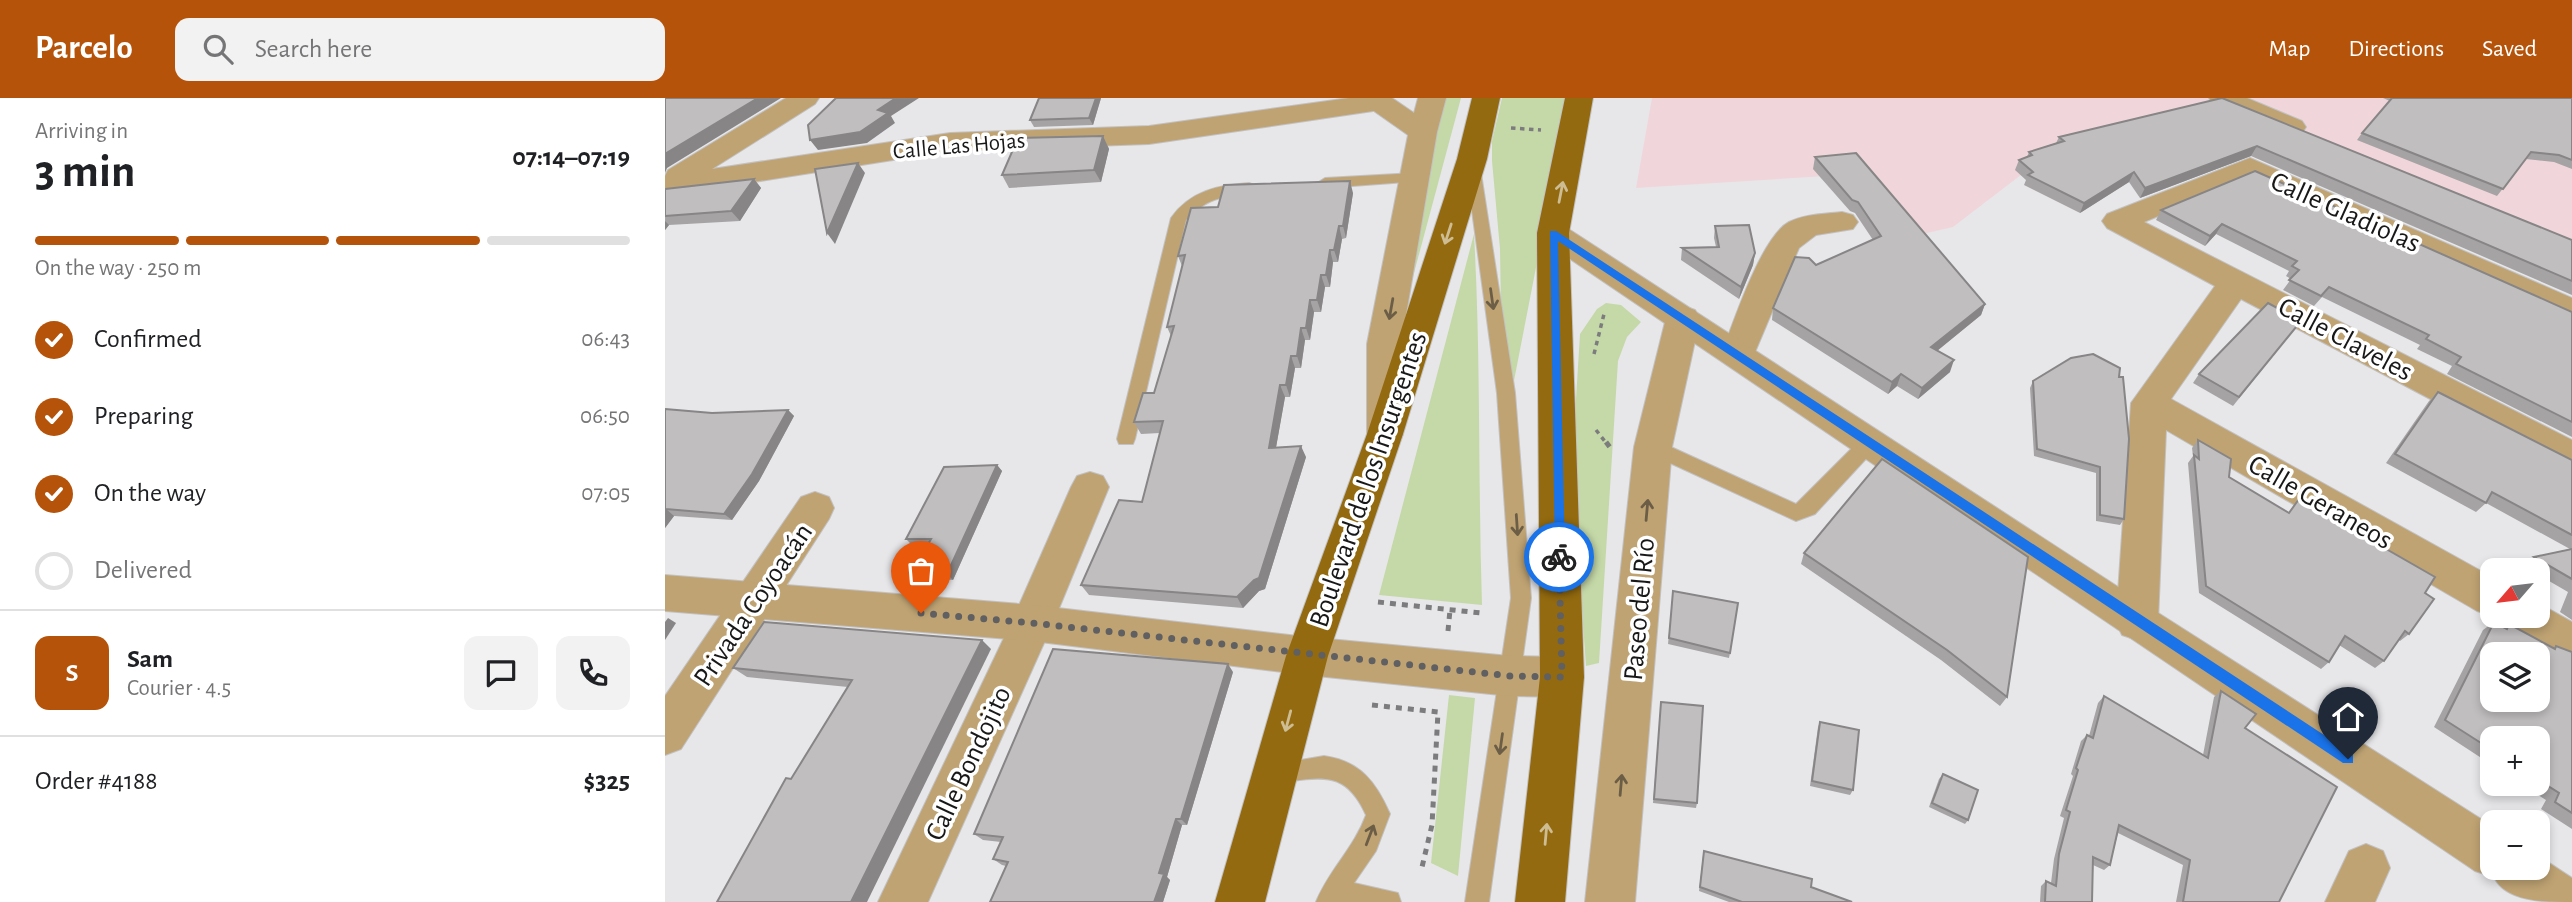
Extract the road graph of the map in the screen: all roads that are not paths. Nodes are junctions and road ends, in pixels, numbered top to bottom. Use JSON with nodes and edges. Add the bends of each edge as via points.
{"nodes":[{"id":1,"x":805,"y":98,"type":"edge"},
{"id":2,"x":1432,"y":98,"type":"edge"},
{"id":3,"x":1486,"y":98,"type":"edge"},
{"id":4,"x":1579,"y":98,"type":"edge"},
{"id":5,"x":2223,"y":98,"type":"edge"},
{"id":6,"x":1377,"y":100,"type":"edge"},
{"id":7,"x":1423,"y":132,"type":"junction"},
{"id":8,"x":2313,"y":136,"type":"edge"},
{"id":9,"x":1472,"y":159,"type":"junction"},
{"id":10,"x":1415,"y":178,"type":"junction"},
{"id":11,"x":1307,"y":184,"type":"edge"},
{"id":12,"x":665,"y":186,"type":"edge"},
{"id":13,"x":1268,"y":187,"type":"edge"},
{"id":14,"x":2118,"y":221,"type":"joint"},
{"id":15,"x":1842,"y":222,"type":"dead end"},
{"id":16,"x":1553,"y":233,"type":"junction"},
{"id":17,"x":2235,"y":281,"type":"junction"},
{"id":18,"x":2572,"y":313,"type":"edge"},
{"id":19,"x":1683,"y":318,"type":"junction"},
{"id":20,"x":1738,"y":355,"type":"junction"},
{"id":21,"x":2150,"y":403,"type":"junction"},
{"id":22,"x":1385,"y":434,"type":"junction"},
{"id":23,"x":1126,"y":439,"type":"dead end"},
{"id":24,"x":1869,"y":443,"type":"junction"},
{"id":25,"x":1653,"y":447,"type":"junction"},
{"id":26,"x":2572,"y":457,"type":"edge"},
{"id":27,"x":1090,"y":487,"type":"dead end"},
{"id":28,"x":815,"y":508,"type":"dead end"},
{"id":29,"x":2480,"y":591,"type":"edge"},
{"id":30,"x":665,"y":593,"type":"edge"},
{"id":31,"x":754,"y":599,"type":"junction"},
{"id":32,"x":2137,"y":622,"type":"junction"},
{"id":33,"x":1032,"y":623,"type":"junction"},
{"id":34,"x":2544,"y":628,"type":"edge"},
{"id":35,"x":2572,"y":644,"type":"edge"},
{"id":36,"x":1307,"y":656,"type":"junction"},
{"id":37,"x":1510,"y":676,"type":"junction"},
{"id":38,"x":1562,"y":677,"type":"junction"},
{"id":39,"x":665,"y":734,"type":"edge"},
{"id":40,"x":1273,"y":774,"type":"junction"},
{"id":41,"x":2480,"y":846,"type":"edge"},
{"id":42,"x":2532,"y":880,"type":"edge"},
{"id":43,"x":1331,"y":897,"type":"edge"},
{"id":44,"x":903,"y":902,"type":"edge"},
{"id":45,"x":1240,"y":902,"type":"edge"},
{"id":46,"x":1389,"y":902,"type":"edge"},
{"id":47,"x":1478,"y":902,"type":"edge"},
{"id":48,"x":1540,"y":902,"type":"edge"},
{"id":49,"x":1610,"y":902,"type":"edge"},
{"id":50,"x":2565,"y":902,"type":"edge"}],
"edges":[{"from":1,"to":12,"type":"street"},
{"from":2,"to":7,"type":"street"},
{"from":3,"to":9,"type":"main road","name":"Boulevard de los Insurgentes"},
{"from":16,"to":4,"type":"main road","one_way":true},
{"from":5,"to":8,"type":"street"},
{"from":6,"to":7,"type":"street"},
{"from":6,"to":12,"type":"street","name":"Calle Las Hojas","via":[[1149,135],[950,142]]},
{"from":7,"to":10,"type":"street"},
{"from":9,"to":22,"type":"main road","name":"Boulevard de los Insurgentes","one_way":true},
{"from":9,"to":37,"type":"lane","one_way":true,"via":[[1506,393],[1518,533],[1521,598]]},
{"from":10,"to":11,"type":"lane"},
{"from":10,"to":22,"type":"street","one_way":true,"via":[[1384,344]]},
{"from":13,"to":23,"type":"lane","via":[[1215,190],[1193,202],[1179,218]]},
{"from":14,"to":17,"type":"street","name":"Calle Claveles"},
{"from":14,"to":18,"type":"street","name":"Calle Gladiolas","via":[[2250,167]]},
{"from":15,"to":20,"type":"street","via":[[1806,227],[1793,234],[1775,265]]},
{"from":16,"to":19,"type":"street"},
{"from":16,"to":38,"type":"main road"},
{"from":17,"to":21,"type":"street"},
{"from":17,"to":26,"type":"street","name":"Calle Claveles"},
{"from":19,"to":20,"type":"street"},
{"from":19,"to":25,"type":"street","name":"Paseo del Río"},
{"from":20,"to":24,"type":"street"},
{"from":21,"to":29,"type":"street","name":"Calle Geraneos"},
{"from":21,"to":32,"type":"street"},
{"from":22,"to":36,"type":"main road","name":"Boulevard de los Insurgentes"},
{"from":24,"to":25,"type":"lane","via":[[1808,508],[1797,513]]},
{"from":24,"to":32,"type":"street"},
{"from":49,"to":25,"type":"street","name":"Paseo del Río","one_way":true},
{"from":27,"to":33,"type":"street","name":"Calle Bondojito"},
{"from":28,"to":31,"type":"street","name":"Privada Coyoacán"},
{"from":30,"to":31,"type":"street"},
{"from":31,"to":33,"type":"street"},
{"from":31,"to":39,"type":"street","name":"Privada Coyoacán"},
{"from":32,"to":41,"type":"street"},
{"from":33,"to":36,"type":"street"},
{"from":33,"to":44,"type":"street","name":"Calle Bondojito"},
{"from":34,"to":35,"type":"street"},
{"from":36,"to":37,"type":"street"},
{"from":36,"to":40,"type":"main road","name":"Boulevard de los Insurgentes","one_way":true},
{"from":37,"to":38,"type":"street"},
{"from":37,"to":47,"type":"lane","one_way":true},
{"from":48,"to":38,"type":"main road","one_way":true},
{"from":43,"to":40,"type":"lane","one_way":true,"via":[[1369,843],[1378,814],[1369,791],[1348,773],[1322,765]]},
{"from":40,"to":45,"type":"main road","name":"Boulevard de los Insurgentes"},
{"from":42,"to":50,"type":"street"},
{"from":43,"to":46,"type":"lane"}]}
